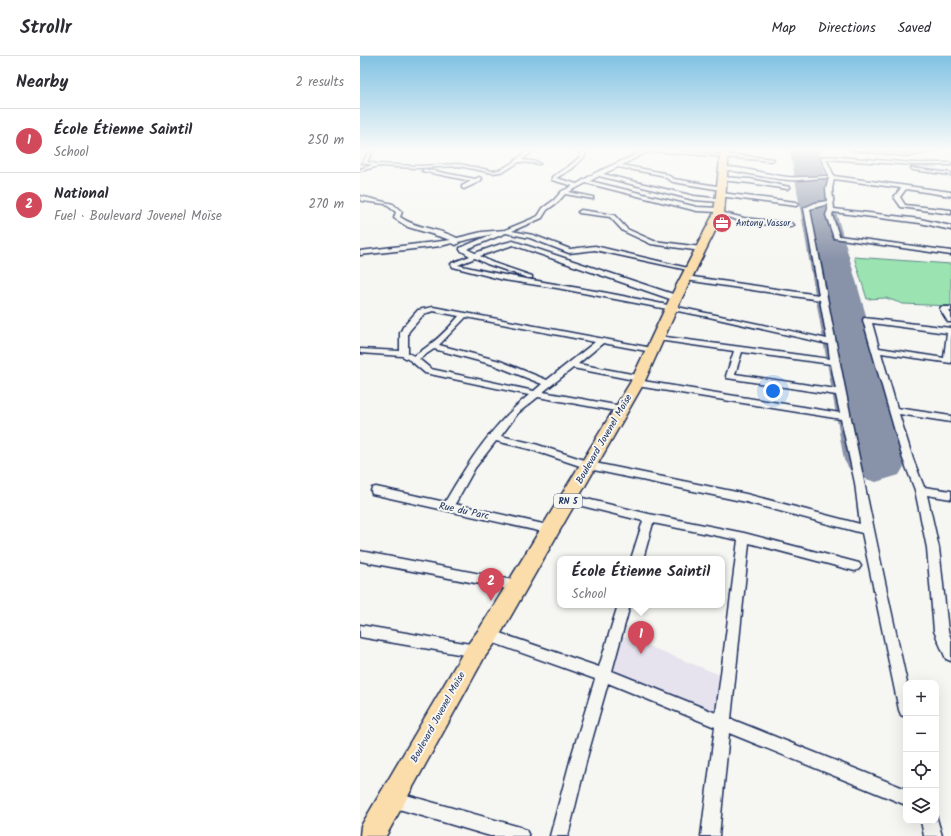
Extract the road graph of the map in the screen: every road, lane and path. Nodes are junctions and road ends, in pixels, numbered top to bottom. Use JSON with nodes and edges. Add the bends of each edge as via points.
{"nodes":[{"id":1,"x":576,"y":186,"type":"edge"},
{"id":2,"x":606,"y":186,"type":"edge"},
{"id":3,"x":647,"y":186,"type":"edge"},
{"id":4,"x":714,"y":186,"type":"edge"},
{"id":5,"x":718,"y":186,"type":"edge"},
{"id":6,"x":721,"y":186,"type":"edge"},
{"id":7,"x":725,"y":186,"type":"edge"},
{"id":8,"x":737,"y":186,"type":"edge"},
{"id":9,"x":783,"y":186,"type":"edge"},
{"id":10,"x":830,"y":186,"type":"edge"},
{"id":11,"x":901,"y":186,"type":"edge"},
{"id":12,"x":787,"y":187,"type":"dead end"},
{"id":13,"x":905,"y":187,"type":"junction"},
{"id":14,"x":564,"y":192,"type":"junction"},
{"id":15,"x":951,"y":194,"type":"edge"},
{"id":16,"x":360,"y":198,"type":"edge"},
{"id":17,"x":591,"y":198,"type":"dead end"},
{"id":18,"x":944,"y":202,"type":"junction"},
{"id":19,"x":796,"y":204,"type":"dead end"},
{"id":20,"x":831,"y":206,"type":"junction"},
{"id":21,"x":581,"y":212,"type":"dead end"},
{"id":22,"x":951,"y":212,"type":"edge"},
{"id":23,"x":791,"y":224,"type":"dead end"},
{"id":24,"x":951,"y":228,"type":"edge"},
{"id":25,"x":508,"y":232,"type":"junction"},
{"id":26,"x":454,"y":242,"type":"junction"},
{"id":27,"x":463,"y":248,"type":"junction"},
{"id":28,"x":701,"y":249,"type":"junction"},
{"id":29,"x":360,"y":253,"type":"edge"},
{"id":30,"x":951,"y":253,"type":"edge"},
{"id":31,"x":474,"y":256,"type":"junction"},
{"id":32,"x":688,"y":274,"type":"junction"},
{"id":33,"x":557,"y":286,"type":"junction"},
{"id":34,"x":823,"y":298,"type":"junction"},
{"id":35,"x":674,"y":304,"type":"junction"},
{"id":36,"x":951,"y":309,"type":"edge"},
{"id":37,"x":464,"y":315,"type":"junction"},
{"id":38,"x":951,"y":320,"type":"edge"},
{"id":39,"x":951,"y":330,"type":"edge"},
{"id":40,"x":602,"y":340,"type":"junction"},
{"id":41,"x":832,"y":343,"type":"junction"},
{"id":42,"x":655,"y":344,"type":"junction"},
{"id":43,"x":432,"y":346,"type":"junction"},
{"id":44,"x":739,"y":349,"type":"junction"},
{"id":45,"x":876,"y":350,"type":"junction"},
{"id":46,"x":360,"y":351,"type":"edge"},
{"id":47,"x":404,"y":354,"type":"junction"},
{"id":48,"x":414,"y":359,"type":"junction"},
{"id":49,"x":835,"y":362,"type":"junction"},
{"id":50,"x":573,"y":365,"type":"junction"},
{"id":51,"x":638,"y":381,"type":"junction"},
{"id":52,"x":549,"y":384,"type":"junction"},
{"id":53,"x":841,"y":393,"type":"junction"},
{"id":54,"x":537,"y":394,"type":"junction"},
{"id":55,"x":621,"y":409,"type":"junction"},
{"id":56,"x":893,"y":410,"type":"junction"},
{"id":57,"x":845,"y":417,"type":"junction"},
{"id":58,"x":951,"y":418,"type":"edge"},
{"id":59,"x":493,"y":437,"type":"junction"},
{"id":60,"x":589,"y":465,"type":"junction"},
{"id":61,"x":920,"y":490,"type":"junction"},
{"id":62,"x":376,"y":492,"type":"dead end"},
{"id":63,"x":951,"y":495,"type":"edge"},
{"id":64,"x":570,"y":499,"type":"junction"},
{"id":65,"x":448,"y":507,"type":"junction"},
{"id":66,"x":649,"y":518,"type":"junction"},
{"id":67,"x":552,"y":530,"type":"junction"},
{"id":68,"x":867,"y":530,"type":"junction"},
{"id":69,"x":744,"y":537,"type":"junction"},
{"id":70,"x":360,"y":556,"type":"edge"},
{"id":71,"x":638,"y":556,"type":"edge"},
{"id":72,"x":855,"y":566,"type":"dead end"},
{"id":73,"x":517,"y":586,"type":"junction"},
{"id":74,"x":623,"y":608,"type":"edge"},
{"id":75,"x":360,"y":631,"type":"edge"},
{"id":76,"x":946,"y":632,"type":"edge"},
{"id":77,"x":488,"y":635,"type":"junction"},
{"id":78,"x":476,"y":651,"type":"junction"},
{"id":79,"x":951,"y":655,"type":"edge"},
{"id":80,"x":604,"y":675,"type":"junction"},
{"id":81,"x":903,"y":696,"type":"edge"},
{"id":82,"x":723,"y":722,"type":"junction"},
{"id":83,"x":903,"y":796,"type":"edge"},
{"id":84,"x":392,"y":799,"type":"junction"},
{"id":85,"x":931,"y":824,"type":"edge"},
{"id":86,"x":371,"y":836,"type":"edge"},
{"id":87,"x":520,"y":836,"type":"edge"},
{"id":88,"x":559,"y":836,"type":"edge"},
{"id":89,"x":710,"y":836,"type":"edge"},
{"id":90,"x":933,"y":836,"type":"edge"}],
"edges":[{"from":1,"to":14,"type":"street"},
{"from":2,"to":5,"type":"street","via":[[696,209]]},
{"from":3,"to":4,"type":"street","via":[[694,198]]},
{"from":6,"to":28,"type":"main road","name":"Boulevard Jovenel Moïse","number":"RN 5"},
{"from":7,"to":23,"type":"street","via":[[744,220]]},
{"from":8,"to":19,"type":"street"},
{"from":9,"to":12,"type":"street"},
{"from":10,"to":20,"type":"street"},
{"from":11,"to":13,"type":"street"},
{"from":13,"to":18,"type":"street"},
{"from":13,"to":18,"type":"street","via":[[897,197],[903,206]]},
{"from":14,"to":17,"type":"street"},
{"from":14,"to":25,"type":"street","via":[[544,209],[540,217]]},
{"from":15,"to":18,"type":"street"},
{"from":16,"to":26,"type":"street","via":[[370,202],[390,203],[399,212],[397,218],[404,224],[447,235],[454,239]]},
{"from":18,"to":22,"type":"street"},
{"from":20,"to":24,"type":"street"},
{"from":20,"to":30,"type":"street","via":[[829,215],[836,237]]},
{"from":20,"to":34,"type":"street","via":[[817,204],[807,208]]},
{"from":21,"to":28,"type":"street","via":[[612,216],[625,230],[653,243]]},
{"from":25,"to":26,"type":"street","via":[[482,234]]},
{"from":25,"to":27,"type":"street"},
{"from":25,"to":32,"type":"street","via":[[541,239],[569,251],[595,248]]},
{"from":26,"to":27,"type":"street"},
{"from":26,"to":29,"type":"street"},
{"from":27,"to":31,"type":"street"},
{"from":28,"to":32,"type":"main road","name":"Boulevard Jovenel Moïse","number":"RN 5"},
{"from":31,"to":33,"type":"street"},
{"from":31,"to":33,"type":"street","via":[[454,266],[504,278]]},
{"from":31,"to":35,"type":"street","via":[[507,244],[516,244]]},
{"from":32,"to":34,"type":"street"},
{"from":32,"to":35,"type":"main road","name":"Boulevard Jovenel Moïse","number":"RN 5"},
{"from":33,"to":35,"type":"street"},
{"from":34,"to":41,"type":"street"},
{"from":35,"to":41,"type":"street"},
{"from":35,"to":42,"type":"main road","name":"Boulevard Jovenel Moïse","number":"RN 5"},
{"from":36,"to":38,"type":"street","via":[[944,309]]},
{"from":37,"to":40,"type":"street"},
{"from":37,"to":43,"type":"street","via":[[452,330]]},
{"from":37,"to":47,"type":"street","via":[[433,309],[421,312],[404,332]]},
{"from":39,"to":45,"type":"street","via":[[948,361]]},
{"from":39,"to":45,"type":"street","via":[[867,320]]},
{"from":40,"to":42,"type":"street"},
{"from":40,"to":50,"type":"street"},
{"from":41,"to":49,"type":"street"},
{"from":42,"to":44,"type":"street"},
{"from":42,"to":51,"type":"main road","name":"Boulevard Jovenel Moïse","number":"RN 5"},
{"from":43,"to":48,"type":"street"},
{"from":43,"to":52,"type":"street","via":[[497,363]]},
{"from":44,"to":49,"type":"street"},
{"from":44,"to":53,"type":"street","via":[[730,376]]},
{"from":45,"to":56,"type":"street"},
{"from":46,"to":47,"type":"street"},
{"from":47,"to":48,"type":"street"},
{"from":48,"to":54,"type":"street","via":[[428,371]]},
{"from":49,"to":53,"type":"street"},
{"from":50,"to":51,"type":"street"},
{"from":50,"to":52,"type":"street"},
{"from":51,"to":55,"type":"main road","name":"Boulevard Jovenel Moïse","number":"RN 5"},
{"from":51,"to":57,"type":"street"},
{"from":52,"to":54,"type":"street"},
{"from":53,"to":57,"type":"street"},
{"from":54,"to":55,"type":"street"},
{"from":54,"to":59,"type":"street","via":[[515,411]]},
{"from":55,"to":60,"type":"main road","name":"Boulevard Jovenel Moïse","number":"RN 5"},
{"from":56,"to":58,"type":"street"},
{"from":56,"to":61,"type":"street"},
{"from":57,"to":68,"type":"street","via":[[860,483]]},
{"from":59,"to":60,"type":"street"},
{"from":59,"to":65,"type":"street","via":[[471,466]]},
{"from":60,"to":64,"type":"main road","name":"Boulevard Jovenel Moïse","number":"RN 5"},
{"from":60,"to":68,"type":"street","via":[[746,498]]},
{"from":61,"to":63,"type":"street"},
{"from":61,"to":76,"type":"street","via":[[933,548]]},
{"from":62,"to":65,"type":"street","name":"Rue du Parc"},
{"from":64,"to":66,"type":"street"},
{"from":64,"to":67,"type":"main road","name":"Boulevard Jovenel Moïse","number":"RN 5"},
{"from":65,"to":67,"type":"street","name":"Rue du Parc"},
{"from":66,"to":69,"type":"street"},
{"from":66,"to":71,"type":"street"},
{"from":67,"to":73,"type":"main road","name":"Boulevard Jovenel Moïse","number":"RN 5"},
{"from":68,"to":81,"type":"street"},
{"from":69,"to":72,"type":"street"},
{"from":69,"to":82,"type":"street"},
{"from":70,"to":73,"type":"street"},
{"from":73,"to":77,"type":"main road","name":"Boulevard Jovenel Moïse","number":"RN 5"},
{"from":74,"to":80,"type":"street"},
{"from":75,"to":78,"type":"street"},
{"from":76,"to":79,"type":"street"},
{"from":77,"to":78,"type":"main road","name":"Boulevard Jovenel Moïse","number":"RN 5"},
{"from":77,"to":80,"type":"street"},
{"from":78,"to":84,"type":"main road","name":"Boulevard Jovenel Moïse","number":"RN 5"},
{"from":80,"to":82,"type":"street"},
{"from":80,"to":88,"type":"street"},
{"from":82,"to":83,"type":"street"},
{"from":82,"to":89,"type":"street"},
{"from":84,"to":86,"type":"main road","name":"Boulevard Jovenel Moïse","number":"RN 5"},
{"from":84,"to":87,"type":"street"},
{"from":85,"to":90,"type":"street"}]}
